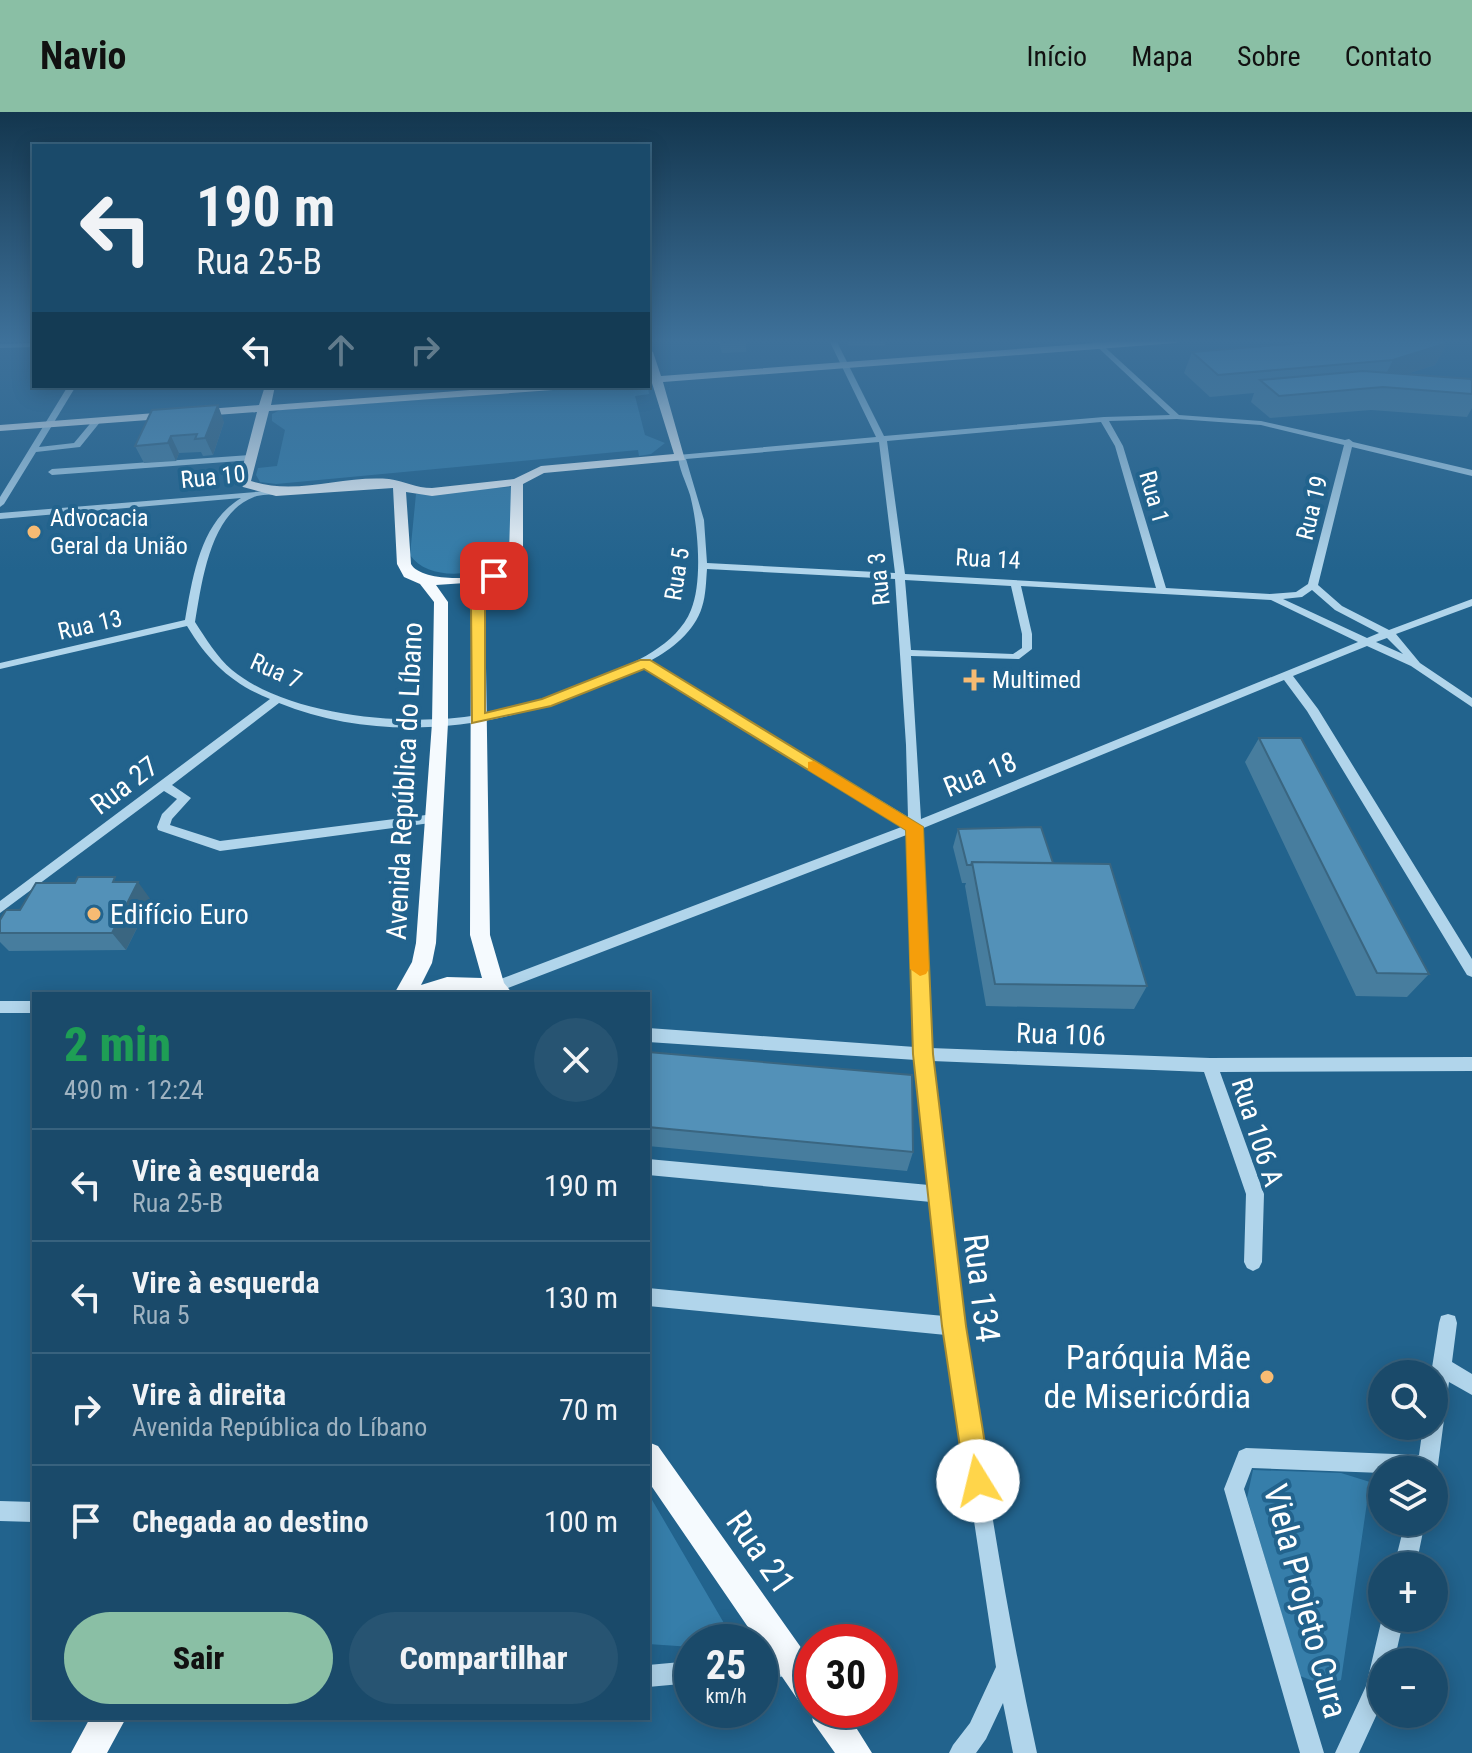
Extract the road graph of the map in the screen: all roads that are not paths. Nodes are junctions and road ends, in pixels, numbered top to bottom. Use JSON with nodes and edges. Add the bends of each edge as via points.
{"nodes":[{"id":1,"x":53,"y":417,"type":"edge"},
{"id":2,"x":128,"y":417,"type":"edge"},
{"id":3,"x":261,"y":417,"type":"edge"},
{"id":4,"x":666,"y":417,"type":"edge"},
{"id":5,"x":871,"y":417,"type":"edge"},
{"id":6,"x":1177,"y":417,"type":"joint"},
{"id":7,"x":1104,"y":419,"type":"junction"},
{"id":8,"x":97,"y":421,"type":"junction"},
{"id":9,"x":47,"y":425,"type":"junction"},
{"id":10,"x":0,"y":428,"type":"edge"},
{"id":11,"x":1349,"y":441,"type":"junction"},
{"id":12,"x":883,"y":442,"type":"junction"},
{"id":13,"x":32,"y":450,"type":"junction"},
{"id":14,"x":681,"y":457,"type":"junction"},
{"id":15,"x":250,"y":458,"type":"junction"},
{"id":16,"x":52,"y":472,"type":"dead end"},
{"id":17,"x":1472,"y":473,"type":"edge"},
{"id":18,"x":517,"y":482,"type":"junction"},
{"id":19,"x":399,"y":487,"type":"junction"},
{"id":20,"x":276,"y":492,"type":"junction"},
{"id":21,"x":250,"y":496,"type":"junction"},
{"id":22,"x":190,"y":502,"type":"junction"},
{"id":23,"x":0,"y":504,"type":"edge"},
{"id":24,"x":0,"y":516,"type":"edge"},
{"id":25,"x":219,"y":519,"type":"junction"},
{"id":26,"x":704,"y":566,"type":"junction"},
{"id":27,"x":494,"y":576,"type":"junction"},
{"id":28,"x":900,"y":577,"type":"junction"},
{"id":29,"x":425,"y":581,"type":"junction"},
{"id":30,"x":1015,"y":582,"type":"junction"},
{"id":31,"x":1313,"y":585,"type":"junction"},
{"id":32,"x":1161,"y":588,"type":"junction"},
{"id":33,"x":1270,"y":597,"type":"junction"},
{"id":34,"x":1472,"y":602,"type":"edge"},
{"id":35,"x":190,"y":622,"type":"junction"},
{"id":36,"x":1391,"y":635,"type":"junction"},
{"id":37,"x":1366,"y":642,"type":"junction"},
{"id":38,"x":906,"y":653,"type":"junction"},
{"id":39,"x":645,"y":663,"type":"junction"},
{"id":40,"x":1415,"y":664,"type":"junction"},
{"id":41,"x":0,"y":666,"type":"edge"},
{"id":42,"x":1286,"y":674,"type":"junction"},
{"id":43,"x":276,"y":700,"type":"junction"},
{"id":44,"x":1472,"y":703,"type":"edge"},
{"id":45,"x":477,"y":719,"type":"junction"},
{"id":46,"x":440,"y":723,"type":"junction"},
{"id":47,"x":163,"y":785,"type":"junction"},
{"id":48,"x":434,"y":819,"type":"junction"},
{"id":49,"x":915,"y":827,"type":"junction"},
{"id":50,"x":0,"y":908,"type":"edge"},
{"id":51,"x":1472,"y":971,"type":"edge"},
{"id":52,"x":498,"y":990,"type":"edge"},
{"id":53,"x":406,"y":992,"type":"edge"},
{"id":54,"x":425,"y":992,"type":"edge"},
{"id":55,"x":0,"y":1007,"type":"edge"},
{"id":56,"x":32,"y":1007,"type":"edge"},
{"id":57,"x":650,"y":1035,"type":"edge"},
{"id":58,"x":923,"y":1054,"type":"junction"},
{"id":59,"x":1472,"y":1064,"type":"edge"},
{"id":60,"x":1210,"y":1065,"type":"junction"},
{"id":61,"x":650,"y":1167,"type":"edge"},
{"id":62,"x":938,"y":1194,"type":"junction"},
{"id":63,"x":1253,"y":1262,"type":"dead end"},
{"id":64,"x":650,"y":1297,"type":"edge"},
{"id":65,"x":1448,"y":1323,"type":"dead end"},
{"id":66,"x":954,"y":1326,"type":"junction"},
{"id":67,"x":1443,"y":1360,"type":"edge"},
{"id":68,"x":1448,"y":1371,"type":"edge"},
{"id":69,"x":1472,"y":1385,"type":"edge"},
{"id":70,"x":650,"y":1459,"type":"edge"},
{"id":71,"x":1368,"y":1465,"type":"edge"},
{"id":72,"x":0,"y":1511,"type":"edge"},
{"id":73,"x":32,"y":1512,"type":"edge"},
{"id":74,"x":794,"y":1665,"type":"joint"},
{"id":75,"x":778,"y":1666,"type":"edge"},
{"id":76,"x":1007,"y":1668,"type":"junction"},
{"id":77,"x":674,"y":1674,"type":"edge"},
{"id":78,"x":650,"y":1676,"type":"edge"},
{"id":79,"x":1368,"y":1708,"type":"edge"},
{"id":80,"x":108,"y":1720,"type":"edge"},
{"id":81,"x":838,"y":1728,"type":"edge"},
{"id":82,"x":88,"y":1753,"type":"edge"},
{"id":83,"x":855,"y":1753,"type":"edge"},
{"id":84,"x":961,"y":1753,"type":"edge"},
{"id":85,"x":1025,"y":1753,"type":"edge"},
{"id":86,"x":1312,"y":1753,"type":"edge"},
{"id":87,"x":1347,"y":1753,"type":"edge"}],
"edges":[{"from":1,"to":9,"type":"street"},
{"from":2,"to":8,"type":"main road"},
{"from":3,"to":15,"type":"main road"},
{"from":4,"to":14,"type":"main road","name":"Rua 5"},
{"from":5,"to":12,"type":"street","name":"Rua 3"},
{"from":6,"to":7,"type":"street","name":"Rua 10"},
{"from":6,"to":11,"type":"street","name":"Rua 10","via":[[1261,423]]},
{"from":7,"to":12,"type":"street","name":"Rua 10"},
{"from":7,"to":32,"type":"street","name":"Rua 1","via":[[1119,446]]},
{"from":8,"to":9,"type":"main road"},
{"from":8,"to":13,"type":"street","via":[[77,445]]},
{"from":9,"to":10,"type":"main road"},
{"from":9,"to":13,"type":"street"},
{"from":11,"to":17,"type":"street","name":"Rua 10"},
{"from":11,"to":31,"type":"street","name":"Rua 19"},
{"from":12,"to":14,"type":"street","name":"Rua 10"},
{"from":12,"to":28,"type":"street","name":"Rua 3"},
{"from":13,"to":23,"type":"street"},
{"from":14,"to":18,"type":"main road","name":"Rua 10","via":[[541,470]]},
{"from":14,"to":26,"type":"street","name":"Rua 5","via":[[697,498]]},
{"from":15,"to":16,"type":"street"},
{"from":15,"to":20,"type":"main road","via":[[245,481]]},
{"from":18,"to":19,"type":"main road","name":"Rua 10","via":[[432,492]]},
{"from":18,"to":27,"type":"main road","via":[[516,555]]},
{"from":19,"to":20,"type":"main road","name":"Rua 10","via":[[389,483]]},
{"from":19,"to":29,"type":"main road","name":"Avenida República do Líbano","via":[[404,564],[409,574]]},
{"from":20,"to":21,"type":"street","name":"Rua 10"},
{"from":21,"to":22,"type":"street","name":"Rua 10"},
{"from":21,"to":25,"type":"street","via":[[229,506]]},
{"from":22,"to":24,"type":"street","name":"Rua 10"},
{"from":22,"to":25,"type":"street","via":[[214,508]]},
{"from":25,"to":35,"type":"street","via":[[196,584]]},
{"from":26,"to":28,"type":"street","name":"Rua 14"},
{"from":26,"to":39,"type":"street","name":"Rua 5","via":[[696,611]]},
{"from":27,"to":29,"type":"main road"},
{"from":27,"to":45,"type":"main road","via":[[478,601]]},
{"from":28,"to":30,"type":"street","name":"Rua 14"},
{"from":28,"to":38,"type":"street","name":"Rua 3"},
{"from":29,"to":46,"type":"main road","name":"Avenida República do Líbano","via":[[441,602]]},
{"from":30,"to":32,"type":"street","name":"Rua 14"},
{"from":30,"to":38,"type":"street","via":[[1027,649],[1015,657]]},
{"from":31,"to":33,"type":"street","name":"Rua 14","via":[[1298,595]]},
{"from":31,"to":36,"type":"street","via":[[1344,613]]},
{"from":32,"to":33,"type":"street","name":"Rua 14"},
{"from":33,"to":37,"type":"street","name":"Rua 14"},
{"from":34,"to":36,"type":"street","name":"Rua 18"},
{"from":35,"to":41,"type":"street","name":"Rua 13"},
{"from":35,"to":43,"type":"street","name":"Rua 7","via":[[207,651],[234,677]]},
{"from":36,"to":37,"type":"street","name":"Rua 18"},
{"from":36,"to":40,"type":"street"},
{"from":37,"to":40,"type":"street","name":"Rua 14"},
{"from":37,"to":42,"type":"street","name":"Rua 18"},
{"from":38,"to":49,"type":"street","name":"Rua 3"},
{"from":39,"to":45,"type":"street","name":"Rua 5","via":[[546,702]]},
{"from":39,"to":49,"type":"street"},
{"from":40,"to":44,"type":"street","name":"Rua 14"},
{"from":42,"to":49,"type":"street","name":"Rua 18"},
{"from":42,"to":51,"type":"street"},
{"from":43,"to":46,"type":"street","name":"Rua 7","via":[[384,721]]},
{"from":43,"to":47,"type":"street","name":"Rua 27"},
{"from":45,"to":46,"type":"street","name":"Rua 7"},
{"from":45,"to":52,"type":"main road","via":[[480,935]]},
{"from":46,"to":48,"type":"main road","name":"Avenida República do Líbano"},
{"from":47,"to":48,"type":"street","via":[[185,798],[163,827],[220,846]]},
{"from":47,"to":50,"type":"street","name":"Rua 27"},
{"from":48,"to":53,"type":"main road","name":"Avenida República do Líbano","via":[[426,943]]},
{"from":49,"to":52,"type":"street","name":"Rua 18"},
{"from":49,"to":58,"type":"street","name":"Rua 134"},
{"from":52,"to":54,"type":"main road","via":[[447,986]]},
{"from":55,"to":56,"type":"street"},
{"from":57,"to":58,"type":"street","name":"Rua 106"},
{"from":58,"to":60,"type":"street","name":"Rua 106"},
{"from":58,"to":62,"type":"street","name":"Rua 134"},
{"from":59,"to":60,"type":"street","name":"Rua 106"},
{"from":60,"to":63,"type":"street","name":"Rua 106 A","via":[[1255,1194]]},
{"from":61,"to":62,"type":"street"},
{"from":62,"to":66,"type":"street","name":"Rua 134"},
{"from":64,"to":66,"type":"street"},
{"from":65,"to":67,"type":"street","name":"Viela Projeto Cura"},
{"from":66,"to":76,"type":"street","name":"Rua 134"},
{"from":68,"to":69,"type":"street"},
{"from":70,"to":74,"type":"main road","name":"Rua 21"},
{"from":71,"to":86,"type":"street","name":"Viela Projeto Cura","via":[[1246,1458],[1234,1489]]},
{"from":72,"to":73,"type":"street"},
{"from":74,"to":75,"type":"street"},
{"from":76,"to":84,"type":"street","via":[[978,1731]]},
{"from":76,"to":85,"type":"street","name":"Rua 134"},
{"from":77,"to":78,"type":"street"},
{"from":79,"to":87,"type":"street","name":"Viela Projeto Cura"},
{"from":80,"to":82,"type":"main road"},
{"from":81,"to":83,"type":"main road"}]}
